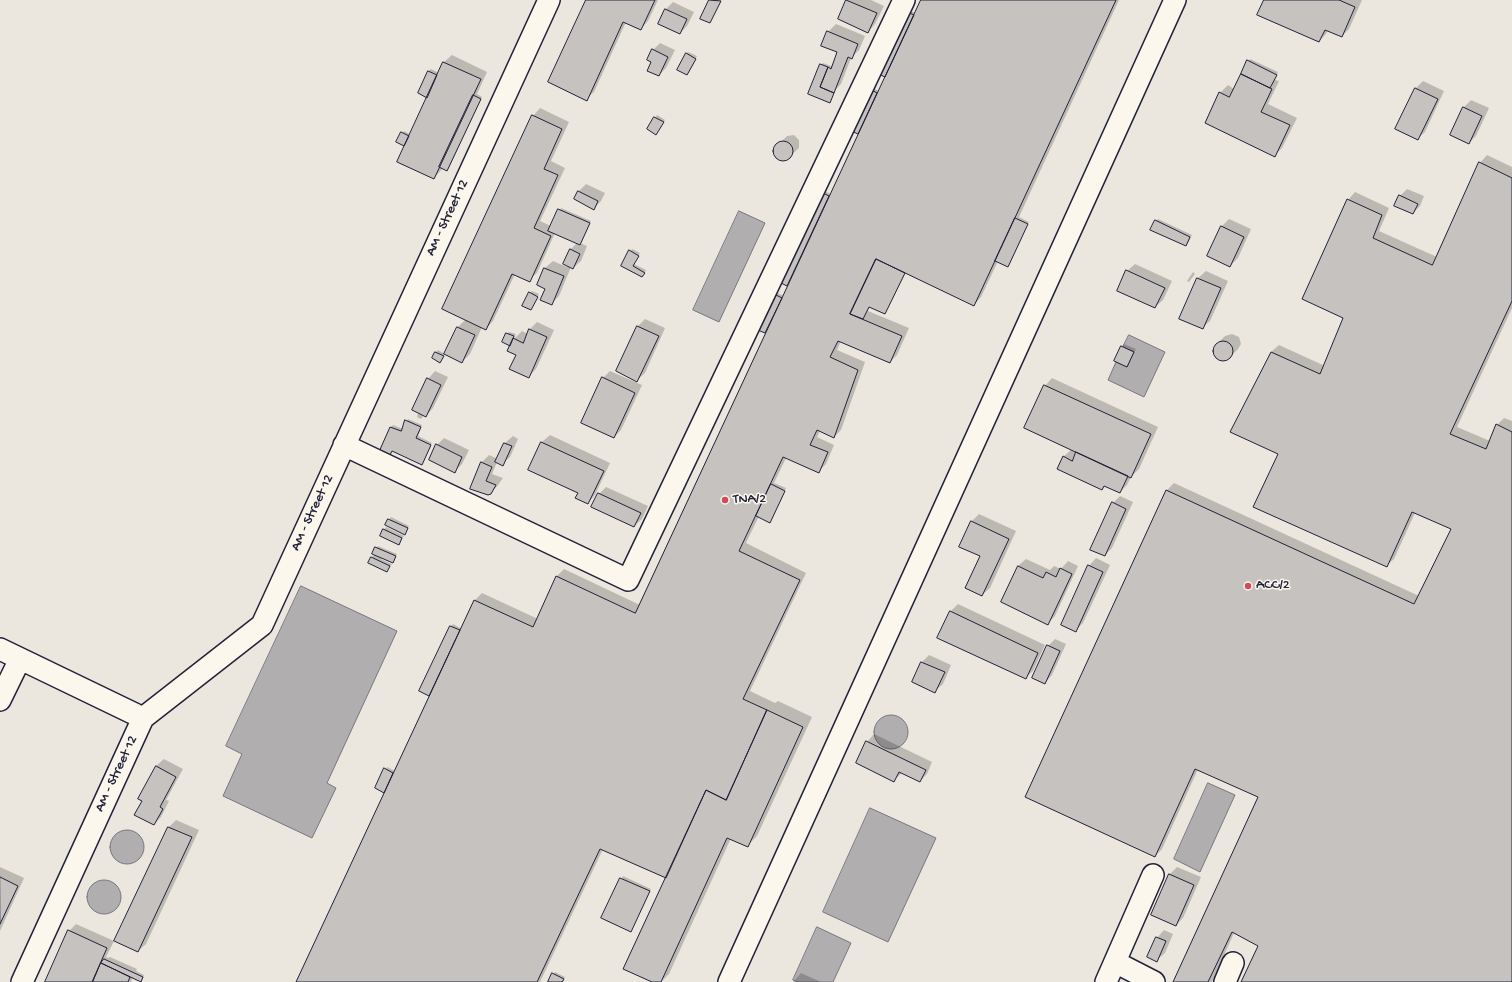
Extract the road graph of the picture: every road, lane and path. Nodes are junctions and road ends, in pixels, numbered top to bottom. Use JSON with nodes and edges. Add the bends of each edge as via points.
{"nodes":[{"id":1,"x":548,"y":0,"type":"edge"},
{"id":2,"x":904,"y":0,"type":"edge"},
{"id":3,"x":1175,"y":0,"type":"edge"},
{"id":4,"x":344,"y":445,"type":"junction"},
{"id":5,"x":0,"y":649,"type":"edge"},
{"id":6,"x":20,"y":659,"type":"junction"},
{"id":7,"x":0,"y":700,"type":"edge"},
{"id":8,"x":143,"y":718,"type":"junction"},
{"id":9,"x":1153,"y":875,"type":"dead end"},
{"id":10,"x":1115,"y":962,"type":"junction"},
{"id":11,"x":1233,"y":963,"type":"dead end"},
{"id":12,"x":22,"y":982,"type":"edge"},
{"id":13,"x":729,"y":982,"type":"edge"},
{"id":14,"x":1106,"y":982,"type":"edge"},
{"id":15,"x":1154,"y":982,"type":"edge"},
{"id":16,"x":1224,"y":982,"type":"edge"}],
"edges":[{"from":1,"to":4,"type":"lane","name":"AM - Street 12"},
{"from":2,"to":4,"type":"lane","via":[[628,580]]},
{"from":3,"to":13,"type":"lane"},
{"from":4,"to":8,"type":"lane","name":"AM - Street 12","via":[[262,625]]},
{"from":5,"to":6,"type":"lane"},
{"from":6,"to":7,"type":"lane"},
{"from":6,"to":8,"type":"lane"},
{"from":8,"to":12,"type":"lane","name":"AM - Street 12"},
{"from":9,"to":10,"type":"lane"},
{"from":10,"to":14,"type":"lane"},
{"from":10,"to":15,"type":"lane"},
{"from":11,"to":16,"type":"lane"}]}
